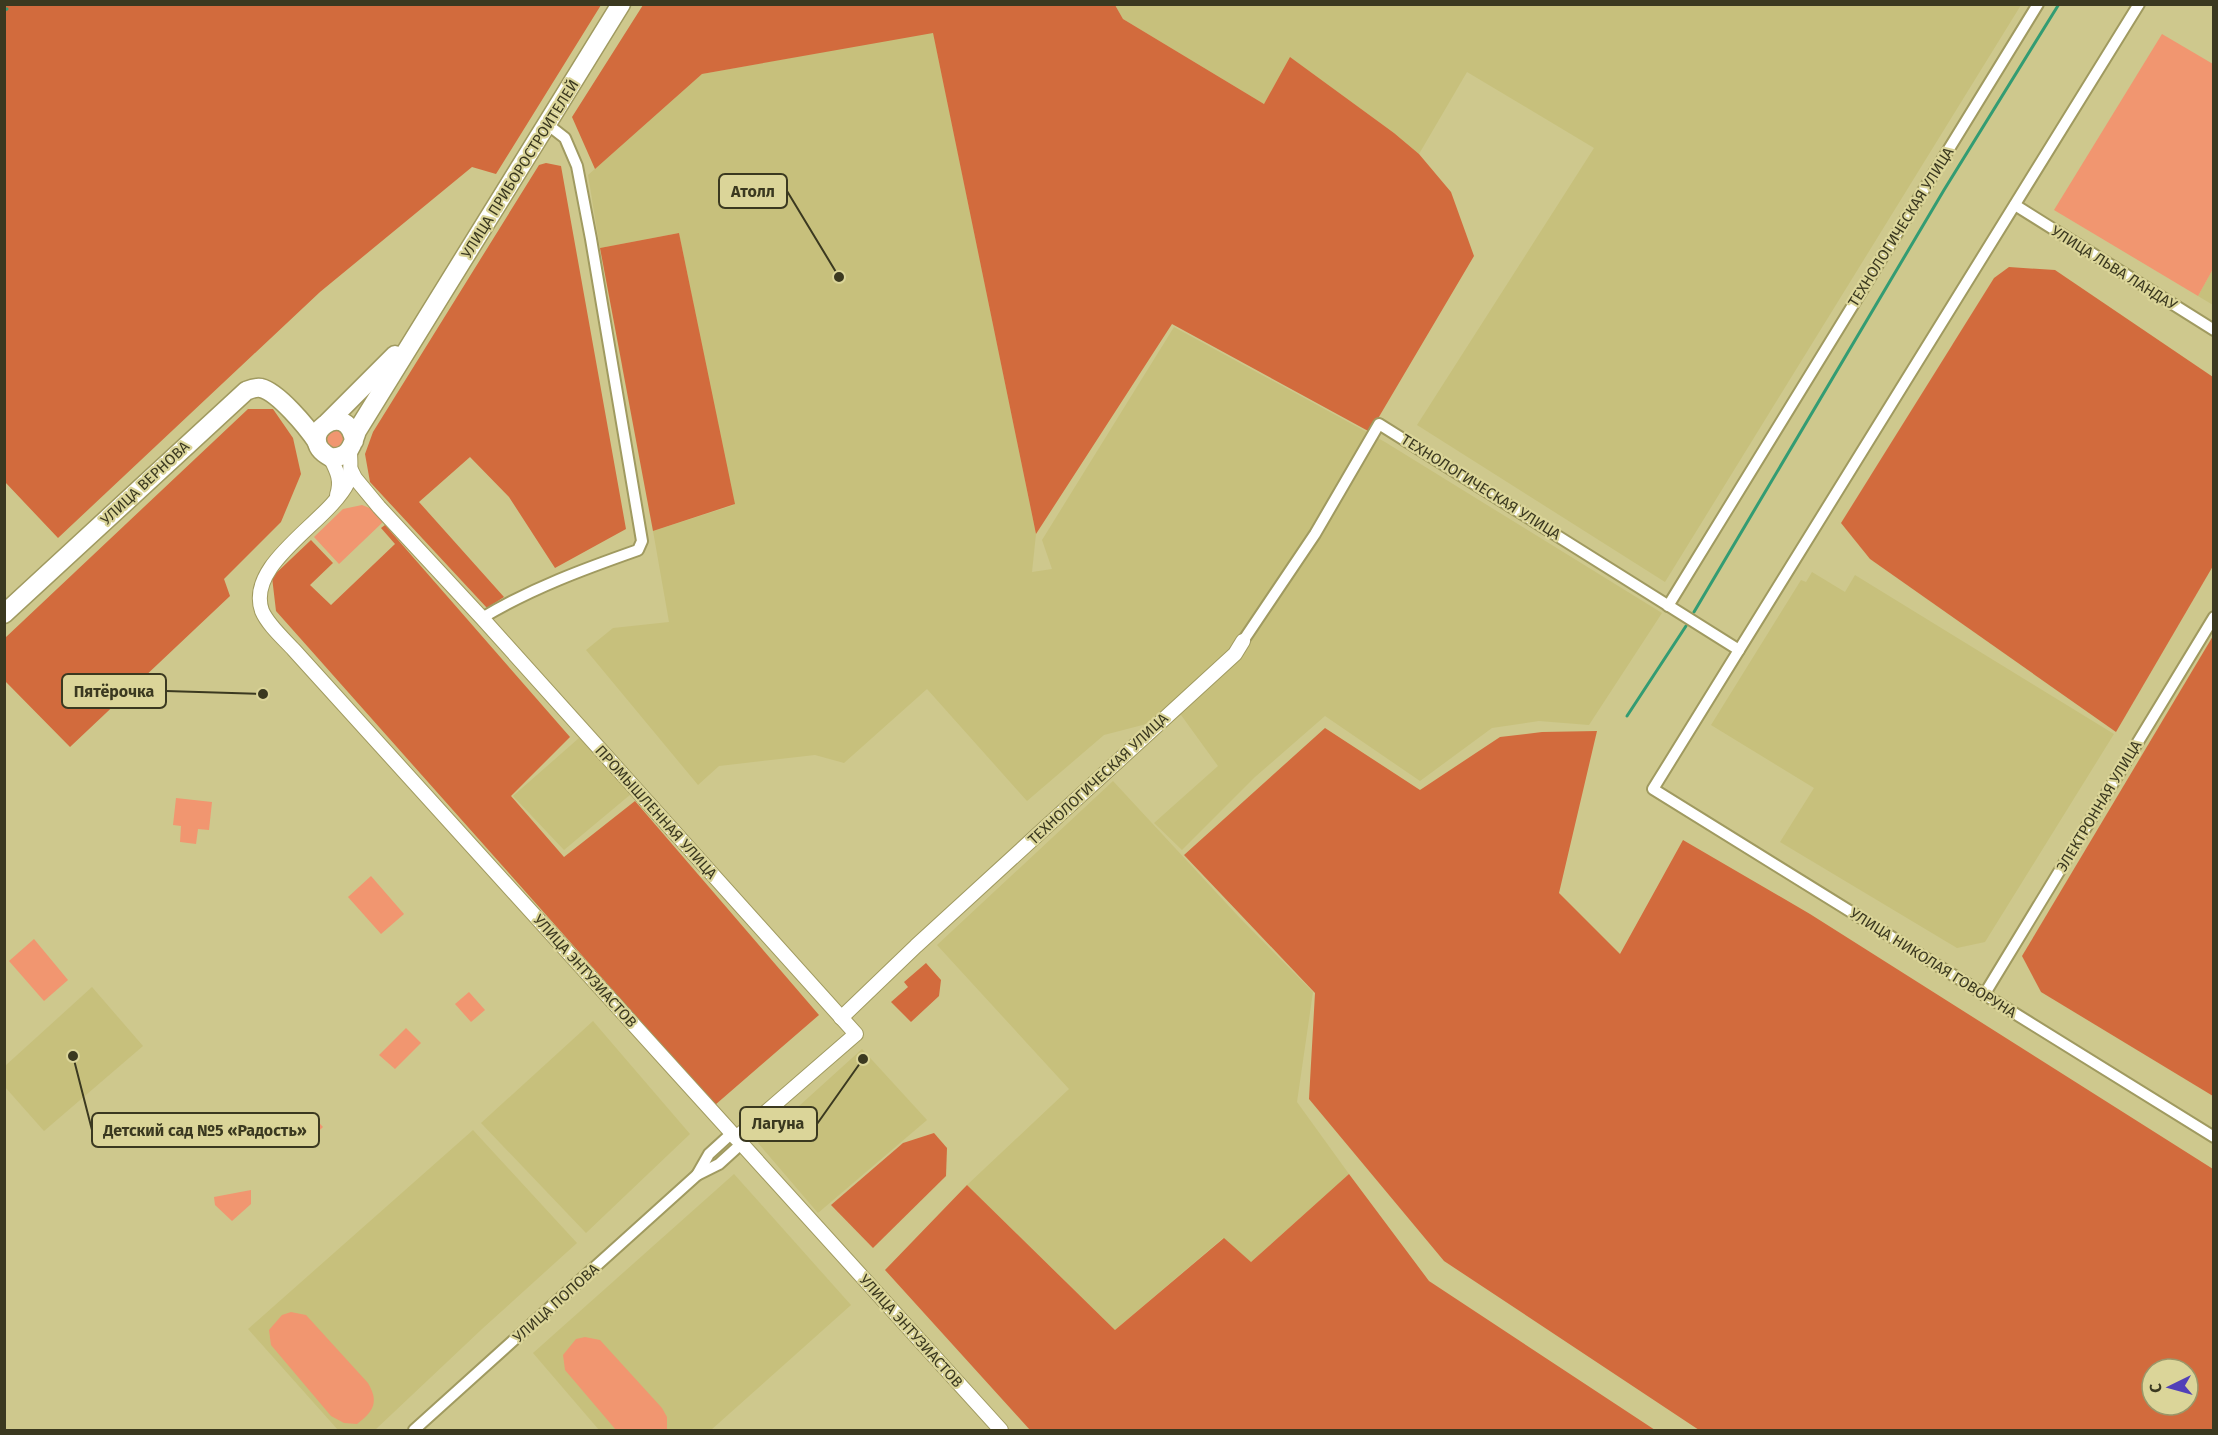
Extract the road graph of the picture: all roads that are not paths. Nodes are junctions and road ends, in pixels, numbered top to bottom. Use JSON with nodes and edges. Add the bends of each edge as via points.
{"nodes":[{"id":1,"x":621,"y":4,"type":"edge"},
{"id":2,"x":2038,"y":4,"type":"edge"},
{"id":3,"x":2139,"y":4,"type":"edge"},
{"id":4,"x":547,"y":124,"type":"junction"},
{"id":5,"x":2015,"y":205,"type":"junction"},
{"id":6,"x":2214,"y":330,"type":"edge"},
{"id":7,"x":418,"y":332,"type":"junction"},
{"id":8,"x":292,"y":413,"type":"junction"},
{"id":9,"x":326,"y":423,"type":"junction"},
{"id":10,"x":317,"y":442,"type":"junction"},
{"id":11,"x":352,"y":446,"type":"junction"},
{"id":12,"x":330,"y":458,"type":"junction"},
{"id":13,"x":351,"y":470,"type":"junction"},
{"id":14,"x":333,"y":504,"type":"junction"},
{"id":15,"x":1668,"y":606,"type":"junction"},
{"id":16,"x":4,"y":614,"type":"edge"},
{"id":17,"x":2214,"y":617,"type":"edge"},
{"id":18,"x":482,"y":618,"type":"junction"},
{"id":19,"x":1244,"y":641,"type":"joint"},
{"id":20,"x":1739,"y":650,"type":"junction"},
{"id":21,"x":1984,"y":995,"type":"junction"},
{"id":22,"x":841,"y":1018,"type":"junction"},
{"id":23,"x":2214,"y":1137,"type":"edge"},
{"id":24,"x":736,"y":1139,"type":"junction"},
{"id":25,"x":414,"y":1431,"type":"edge"},
{"id":26,"x":1001,"y":1431,"type":"edge"}],
"edges":[{"from":1,"to":4,"type":"main road","name":"УЛИЦА ПРИБОРОСТРОИТЕЛЕЙ"},
{"from":2,"to":15,"type":"street","name":"ТЕХНОЛОГИЧЕСКАЯ УЛИЦА"},
{"from":3,"to":5,"type":"street"},
{"from":4,"to":7,"type":"main road","name":"УЛИЦА ПРИБОРОСТРОИТЕЛЕЙ"},
{"from":4,"to":18,"type":"street","via":[[565,138],[577,166],[642,541],[638,550],[560,578]]},
{"from":5,"to":6,"type":"street","name":"УЛИЦА ЛЬВА ЛАНДАУ"},
{"from":5,"to":20,"type":"street"},
{"from":7,"to":9,"type":"main road","name":"УЛИЦА ПРИБОРОСТРОИТЕЛЕЙ"},
{"from":7,"to":11,"type":"main road","name":"УЛИЦА ПРИБОРОСТРОИТЕЛЕЙ","via":[[357,431]]},
{"from":8,"to":9,"type":"main road","name":"УЛИЦА ВЕРНОВА","via":[[308,422]]},
{"from":8,"to":10,"type":"main road","name":"УЛИЦА ВЕРНОВА"},
{"from":8,"to":16,"type":"main road","name":"УЛИЦА ВЕРНОВА","via":[[267,391],[246,391]]},
{"from":9,"to":10,"type":"main road","via":[[319,430]]},
{"from":9,"to":11,"type":"main road","via":[[341,422],[348,426]]},
{"from":10,"to":12,"type":"main road"},
{"from":11,"to":12,"type":"main road","via":[[344,456]]},
{"from":11,"to":13,"type":"street","name":"УЛИЦА ЭНТУЗИАСТОВ"},
{"from":12,"to":14,"type":"street","via":[[340,483]]},
{"from":13,"to":14,"type":"street","name":"УЛИЦА ЭНТУЗИАСТОВ"},
{"from":13,"to":18,"type":"street","name":"ПРОМЫШЛЕННАЯ УЛИЦА","via":[[379,507]]},
{"from":14,"to":24,"type":"street","name":"УЛИЦА ЭНТУЗИАСТОВ","via":[[265,575],[260,591],[262,611]]},
{"from":15,"to":19,"type":"street","name":"ТЕХНОЛОГИЧЕСКАЯ УЛИЦА","via":[[1380,424],[1315,534]]},
{"from":15,"to":20,"type":"street"},
{"from":17,"to":21,"type":"street","name":"ЭЛЕКТРОННАЯ УЛИЦА"},
{"from":18,"to":22,"type":"street","name":"ПРОМЫШЛЕННАЯ УЛИЦА"},
{"from":19,"to":22,"type":"street","name":"ТЕХНОЛОГИЧЕСКАЯ УЛИЦА","via":[[1235,654]]},
{"from":20,"to":21,"type":"street","name":"УЛИЦА НИКОЛАЯ ГОВОРУНА","via":[[1653,789]]},
{"from":21,"to":23,"type":"street","name":"УЛИЦА НИКОЛАЯ ГОВОРУНА"},
{"from":22,"to":24,"type":"street","name":"ПРОМЫШЛЕННАЯ УЛИЦА","via":[[856,1034]]},
{"from":24,"to":25,"type":"street","name":"УЛИЦА ПОПОВА","via":[[719,1164],[697,1175]]},
{"from":24,"to":26,"type":"street","name":"УЛИЦА ЭНТУЗИАСТОВ"}]}
